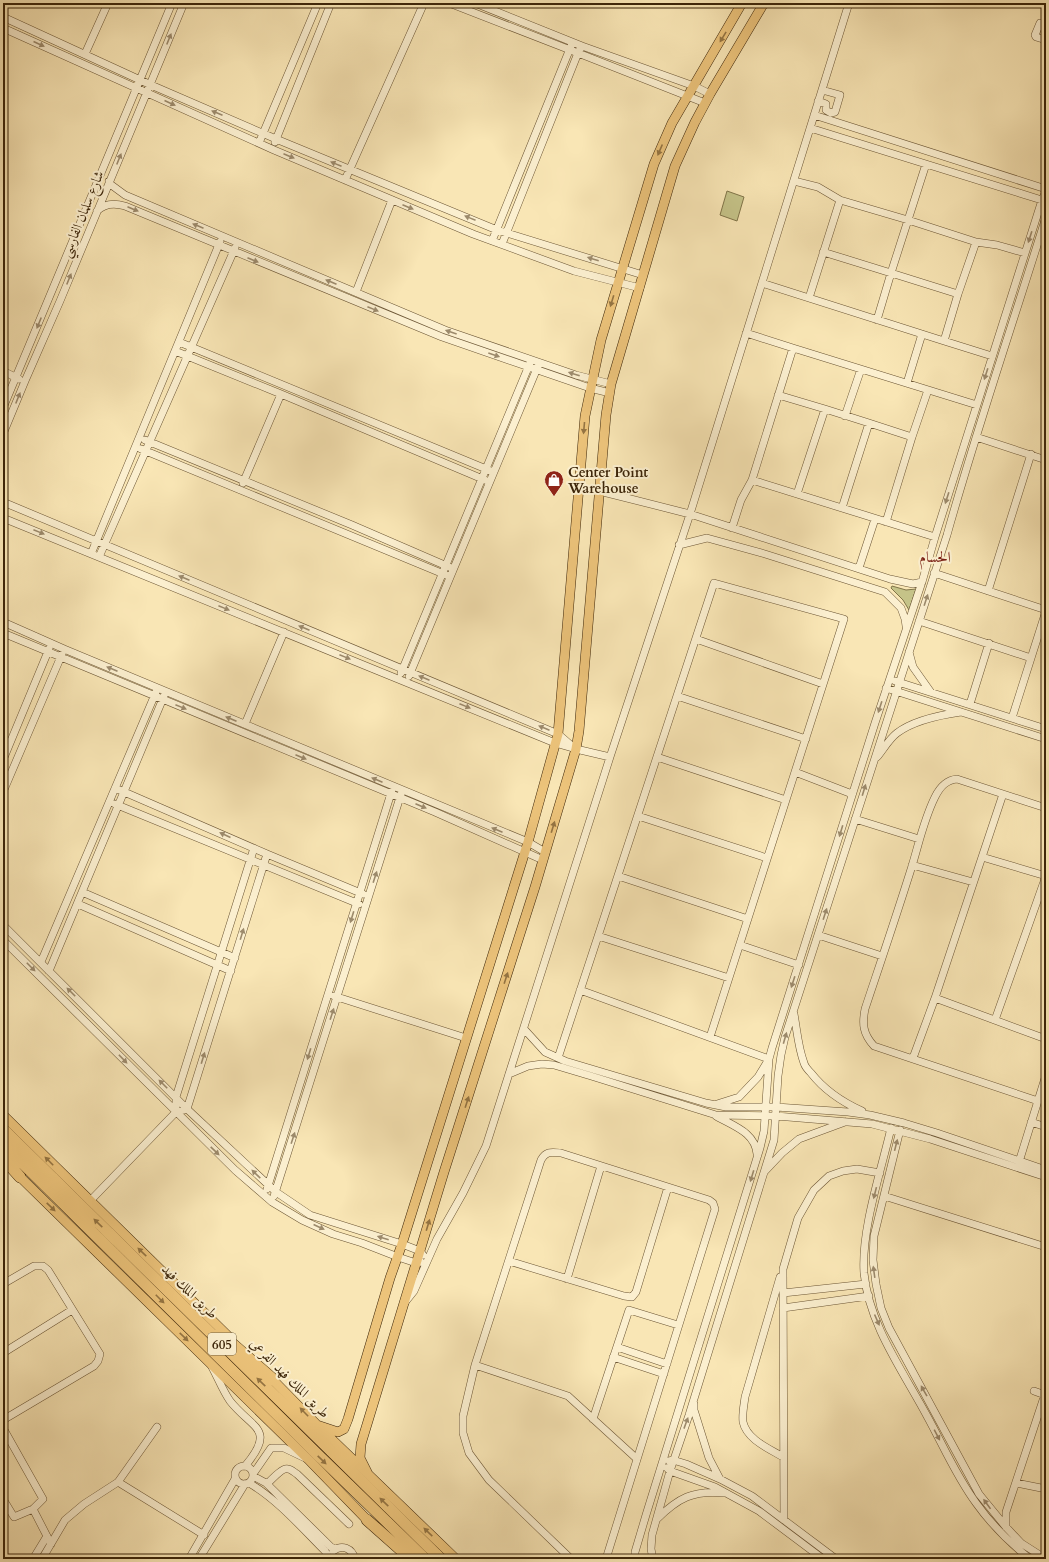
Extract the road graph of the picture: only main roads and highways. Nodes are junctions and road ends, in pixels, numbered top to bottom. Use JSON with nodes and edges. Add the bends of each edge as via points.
{"nodes":[{"id":1,"x":742,"y":3,"type":"edge"},
{"id":2,"x":764,"y":3,"type":"edge"},
{"id":3,"x":3,"y":1116,"type":"edge"},
{"id":4,"x":3,"y":1129,"type":"edge"},
{"id":5,"x":3,"y":1144,"type":"edge"},
{"id":6,"x":3,"y":1160,"type":"edge"},
{"id":7,"x":20,"y":1177,"type":"joint"},
{"id":8,"x":112,"y":1237,"type":"junction"},
{"id":9,"x":274,"y":1380,"type":"junction"},
{"id":10,"x":317,"y":1425,"type":"junction"},
{"id":11,"x":368,"y":1474,"type":"junction"},
{"id":12,"x":367,"y":1520,"type":"junction"},
{"id":13,"x":408,"y":1559,"type":"edge"},
{"id":14,"x":411,"y":1559,"type":"edge"},
{"id":15,"x":425,"y":1559,"type":"edge"},
{"id":16,"x":441,"y":1559,"type":"edge"},
{"id":17,"x":456,"y":1559,"type":"edge"}],
"edges":[{"from":1,"to":10,"type":"main road","one_way":true,"via":[[672,122],[654,164],[618,282],[601,340],[585,416],[556,738],[525,852],[344,1429],[338,1432]]},
{"from":11,"to":2,"type":"main road","one_way":true,"via":[[360,1458],[360,1444],[576,749],[606,415],[611,384],[675,166],[705,103]]},
{"from":9,"to":3,"type":"main road","name":"طريق الملك فهد الفرعي","one_way":true},
{"from":8,"to":4,"type":"highway","name":"طريق الملك فهد","number":"605","one_way":true},
{"from":5,"to":15,"type":"highway","name":"طريق الملك فهد","number":"605","one_way":true},
{"from":6,"to":7,"type":"highway"},
{"from":7,"to":12,"type":"main road","one_way":true},
{"from":8,"to":9,"type":"highway"},
{"from":16,"to":8,"type":"highway","name":"طريق الملك فهد","number":"605","one_way":true},
{"from":10,"to":9,"type":"main road","name":"طريق الملك فهد الفرعي","one_way":true},
{"from":10,"to":11,"type":"main road","name":"طريق الملك فهد الفرعي"},
{"from":17,"to":11,"type":"main road","name":"طريق الملك فهد الفرعي","one_way":true},
{"from":12,"to":13,"type":"main road"},
{"from":12,"to":14,"type":"highway"}]}
